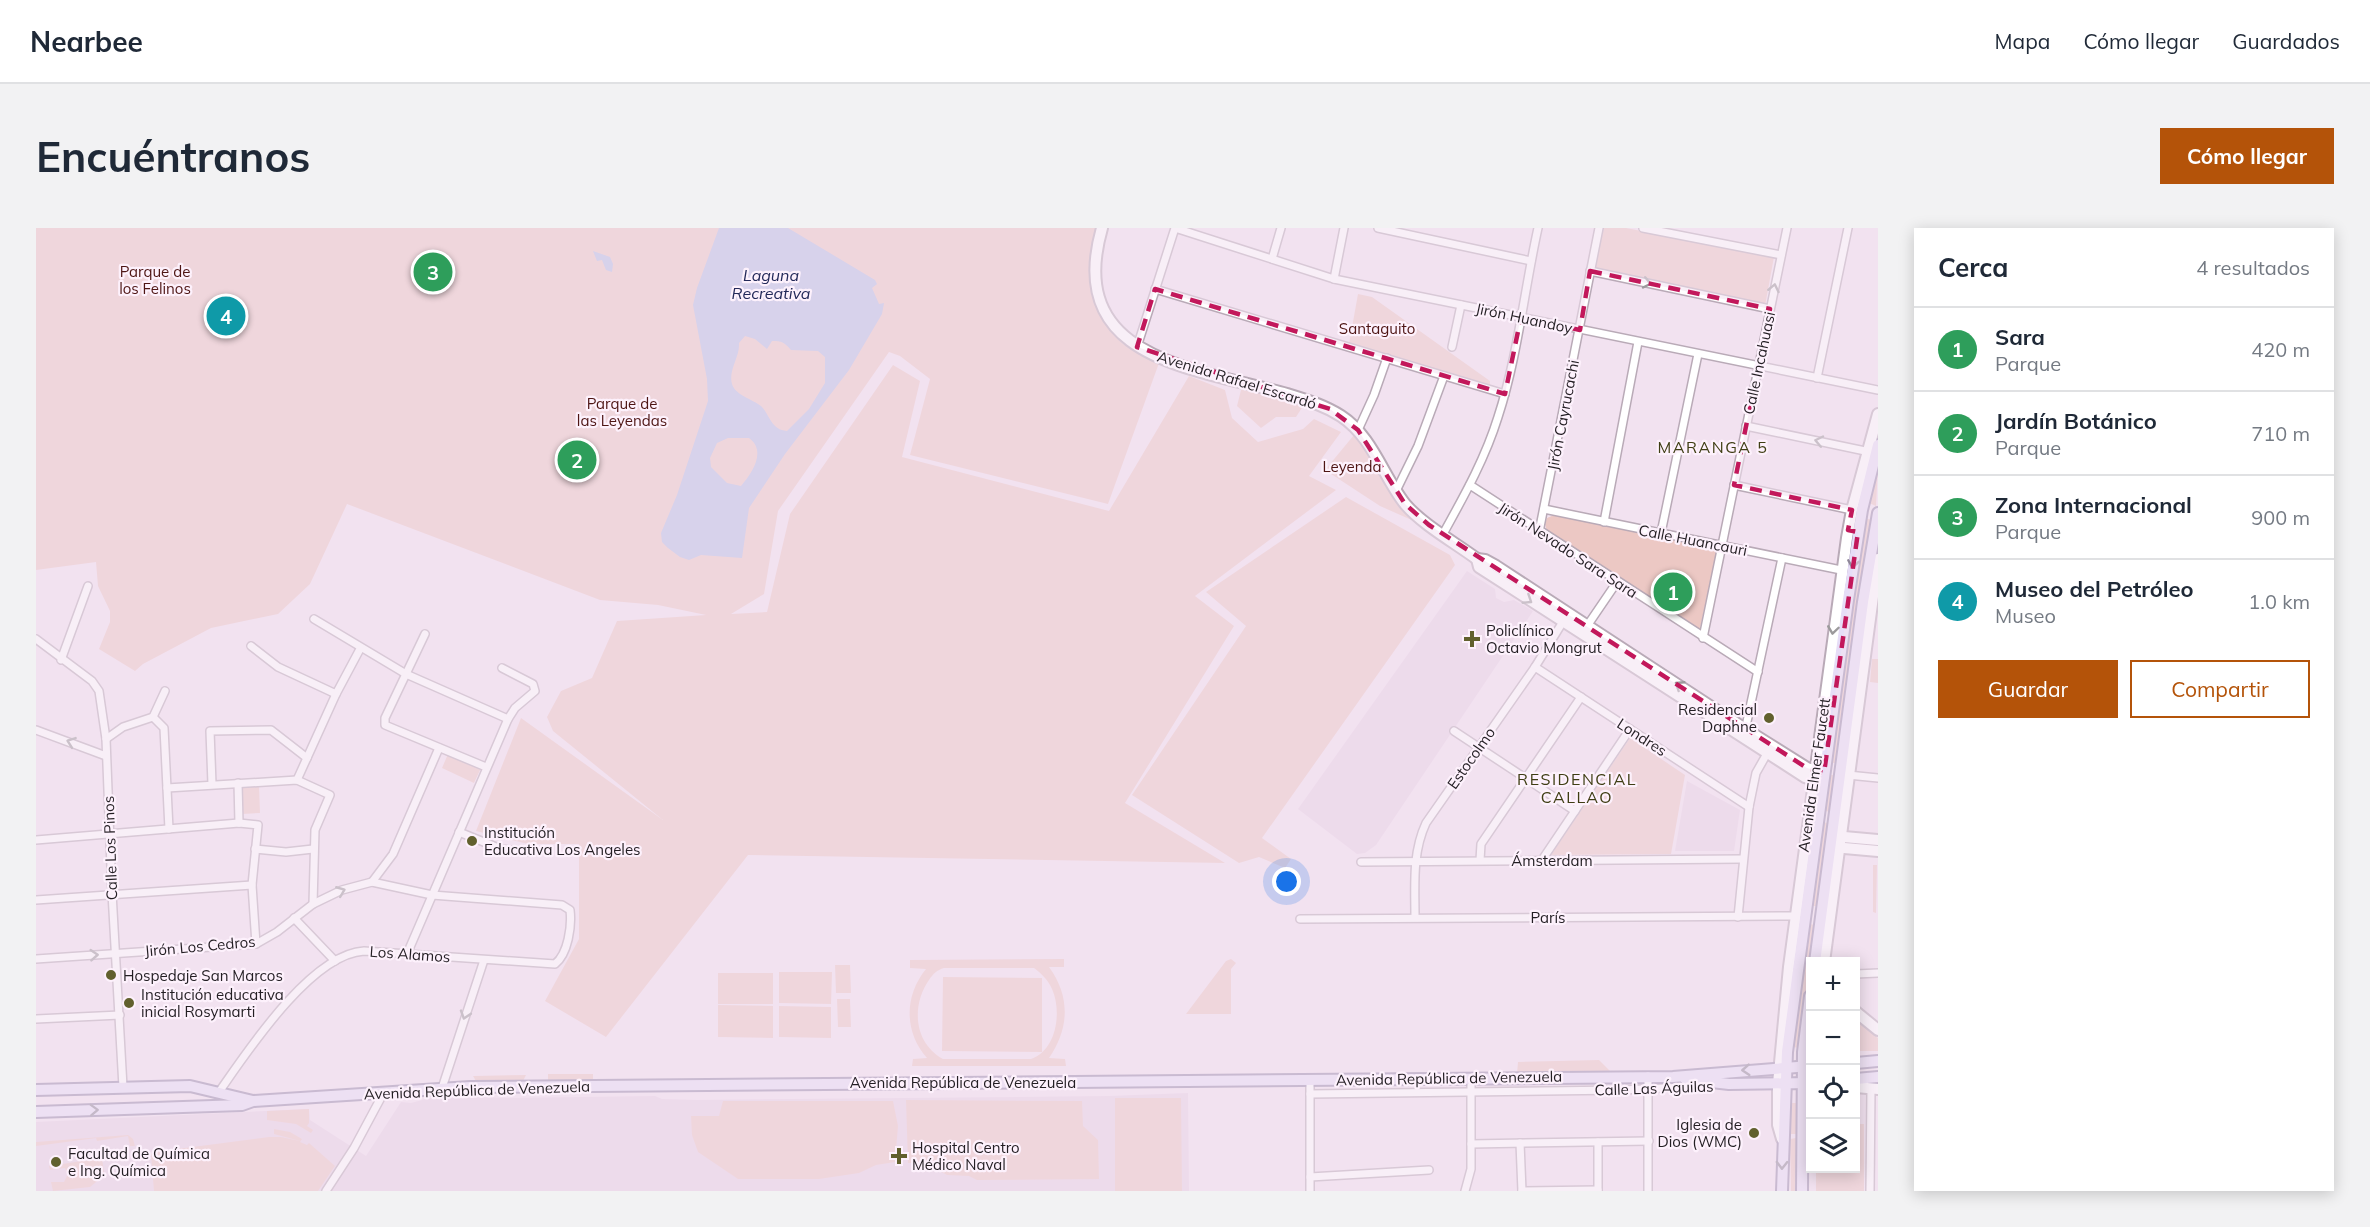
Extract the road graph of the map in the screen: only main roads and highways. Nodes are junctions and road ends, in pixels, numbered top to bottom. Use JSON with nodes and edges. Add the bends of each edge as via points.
{"nodes":[{"id":1,"x":1874,"y":450,"type":"edge"},
{"id":2,"x":1857,"y":510,"type":"junction"},
{"id":3,"x":1878,"y":513,"type":"edge"},
{"id":4,"x":1871,"y":602,"type":"edge"},
{"id":5,"x":1818,"y":823,"type":"junction"},
{"id":6,"x":1835,"y":838,"type":"junction"},
{"id":7,"x":1801,"y":870,"type":"road end"},
{"id":8,"x":1810,"y":883,"type":"junction"},
{"id":9,"x":1803,"y":936,"type":"junction"},
{"id":10,"x":1792,"y":946,"type":"road end"},
{"id":11,"x":1816,"y":957,"type":"edge"},
{"id":12,"x":1808,"y":1011,"type":"edge"},
{"id":13,"x":1878,"y":1061,"type":"edge"},
{"id":14,"x":1860,"y":1063,"type":"edge"},
{"id":15,"x":1807,"y":1065,"type":"edge"},
{"id":16,"x":1806,"y":1066,"type":"edge"},
{"id":17,"x":1806,"y":1066,"type":"edge"},
{"id":18,"x":1782,"y":1068,"type":"junction"},
{"id":19,"x":1673,"y":1077,"type":"junction"},
{"id":20,"x":1878,"y":1077,"type":"edge"},
{"id":21,"x":1860,"y":1079,"type":"edge"},
{"id":22,"x":1806,"y":1083,"type":"edge"},
{"id":23,"x":1781,"y":1084,"type":"junction"},
{"id":24,"x":176,"y":1086,"type":"junction"},
{"id":25,"x":36,"y":1090,"type":"edge"},
{"id":26,"x":254,"y":1101,"type":"junction"},
{"id":27,"x":180,"y":1107,"type":"junction"},
{"id":28,"x":1806,"y":1109,"type":"edge"},
{"id":29,"x":36,"y":1112,"type":"edge"},
{"id":30,"x":1803,"y":1188,"type":"edge"},
{"id":31,"x":1782,"y":1191,"type":"edge"}],
"edges":[{"from":1,"to":2,"type":"main road","name":"Avenida Elmer Faucett"},
{"from":2,"to":3,"type":"main road"},
{"from":2,"to":5,"type":"main road","name":"Avenida Elmer Faucett","one_way":true,"via":[[1819,777]]},
{"from":3,"to":4,"type":"main road","name":"Avenida Elmer Faucett"},
{"from":4,"to":6,"type":"main road","name":"Avenida Elmer Faucett"},
{"from":5,"to":6,"type":"main road","via":[[1822,817],[1830,818]]},
{"from":5,"to":8,"type":"main road","name":"Avenida Elmer Faucett"},
{"from":6,"to":11,"type":"main road","name":"Avenida Elmer Faucett"},
{"from":7,"to":8,"type":"main road"},
{"from":8,"to":9,"type":"main road","name":"Avenida Elmer Faucett"},
{"from":9,"to":10,"type":"main road"},
{"from":9,"to":18,"type":"main road","name":"Avenida Elmer Faucett"},
{"from":12,"to":15,"type":"main road","via":[[1803,1052]]},
{"from":13,"to":14,"type":"main road"},
{"from":16,"to":18,"type":"main road","name":"Avenida República de Venezuela"},
{"from":17,"to":23,"type":"main road"},
{"from":18,"to":19,"type":"main road","name":"Avenida República de Venezuela","one_way":true},
{"from":19,"to":23,"type":"main road","name":"Avenida República de Venezuela","via":[[1730,1084]]},
{"from":19,"to":26,"type":"main road","name":"Avenida República de Venezuela","via":[[442,1088]]},
{"from":20,"to":21,"type":"main road"},
{"from":22,"to":23,"type":"main road","name":"Avenida República de Venezuela"},
{"from":23,"to":31,"type":"main road","name":"Avenida Elmer Faucett","one_way":true},
{"from":24,"to":25,"type":"main road","name":"Avenida República de Venezuela"},
{"from":24,"to":26,"type":"main road","name":"Avenida República de Venezuela"},
{"from":24,"to":27,"type":"main road","via":[[186,1096]]},
{"from":26,"to":27,"type":"main road","name":"Avenida República de Venezuela","via":[[242,1105]]},
{"from":29,"to":27,"type":"main road","name":"Avenida República de Venezuela","one_way":true},
{"from":28,"to":30,"type":"main road"}]}
